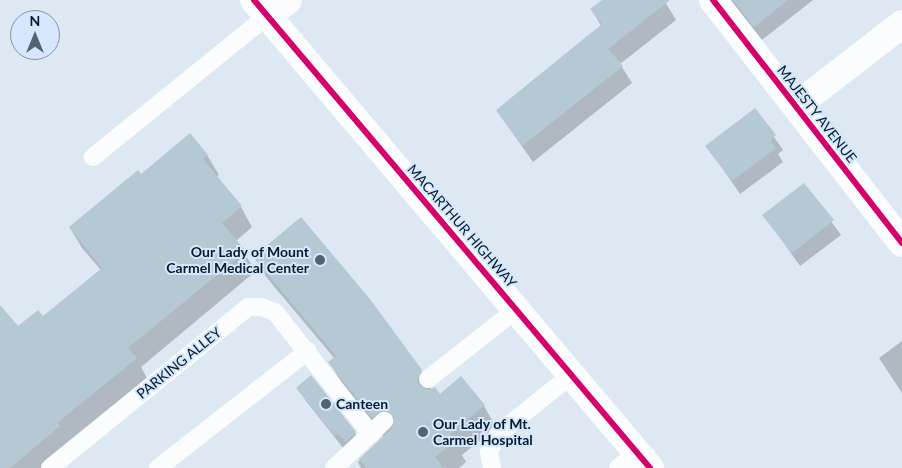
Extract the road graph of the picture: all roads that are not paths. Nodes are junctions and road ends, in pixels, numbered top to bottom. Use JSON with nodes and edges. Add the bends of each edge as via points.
{"nodes":[{"id":1,"x":713,"y":0,"type":"edge"},
{"id":2,"x":270,"y":5,"type":"edge"},
{"id":3,"x":902,"y":24,"type":"edge"},
{"id":4,"x":796,"y":106,"type":"junction"},
{"id":5,"x":93,"y":158,"type":"dead end"},
{"id":6,"x":900,"y":236,"type":"edge"},
{"id":7,"x":517,"y":309,"type":"junction"},
{"id":8,"x":308,"y":351,"type":"junction"},
{"id":9,"x":571,"y":375,"type":"junction"},
{"id":10,"x":428,"y":379,"type":"dead end"},
{"id":11,"x":384,"y":420,"type":"dead end"},
{"id":12,"x":371,"y":434,"type":"junction"},
{"id":13,"x":635,"y":463,"type":"edge"},
{"id":14,"x":50,"y":468,"type":"edge"},
{"id":15,"x":158,"y":468,"type":"edge"},
{"id":16,"x":334,"y":468,"type":"edge"},
{"id":17,"x":492,"y":468,"type":"edge"}],
"edges":[{"from":1,"to":4,"type":"main road","name":"MAJESTY AVENUE"},
{"from":2,"to":5,"type":"lane"},
{"from":2,"to":7,"type":"main road","name":"MACARTHUR HIGHWAY"},
{"from":3,"to":4,"type":"main road"},
{"from":4,"to":6,"type":"main road","name":"MAJESTY AVENUE"},
{"from":7,"to":9,"type":"main road","name":"MACARTHUR HIGHWAY"},
{"from":7,"to":10,"type":"lane"},
{"from":8,"to":12,"type":"lane","name":"PARKING ALLEY"},
{"from":8,"to":14,"type":"lane","name":"PARKING ALLEY","via":[[275,312],[248,308]]},
{"from":8,"to":15,"type":"lane"},
{"from":9,"to":13,"type":"main road","name":"MACARTHUR HIGHWAY"},
{"from":9,"to":17,"type":"lane","via":[[498,434],[489,452]]},
{"from":11,"to":12,"type":"lane"},
{"from":12,"to":16,"type":"lane"}]}
